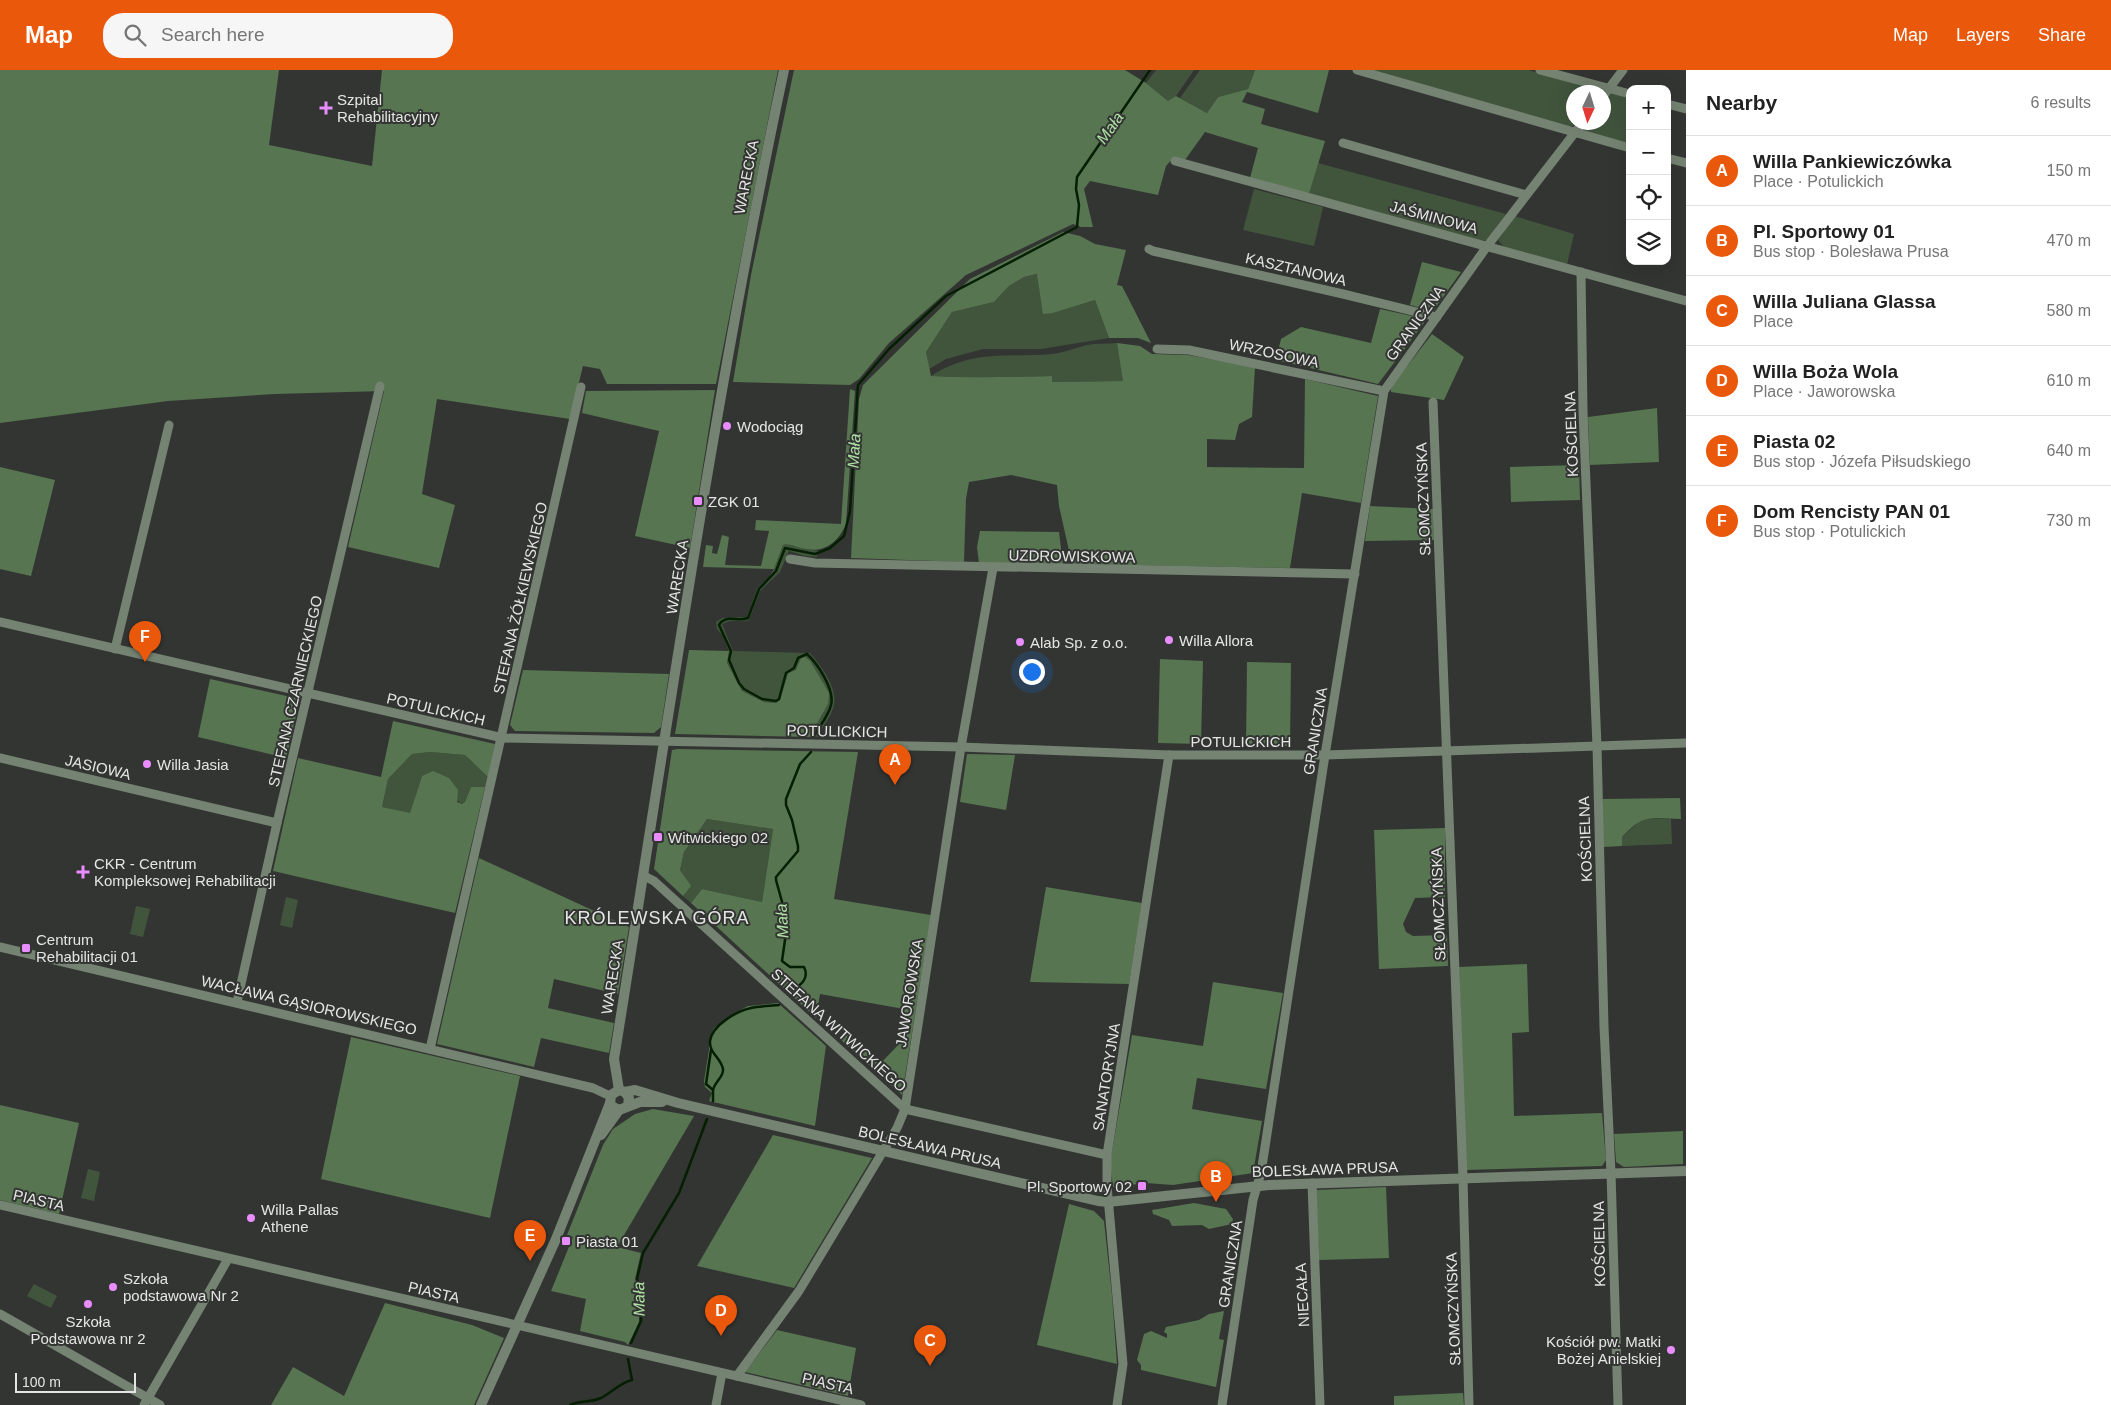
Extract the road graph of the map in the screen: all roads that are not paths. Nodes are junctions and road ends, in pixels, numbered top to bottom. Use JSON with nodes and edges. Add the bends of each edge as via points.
{"nodes":[{"id":1,"x":784,"y":70,"type":"edge"},
{"id":2,"x":1357,"y":70,"type":"edge"},
{"id":3,"x":1540,"y":70,"type":"edge"},
{"id":4,"x":1623,"y":70,"type":"edge"},
{"id":5,"x":1585,"y":85,"type":"edge"},
{"id":6,"x":1611,"y":86,"type":"edge"},
{"id":7,"x":1611,"y":92,"type":"edge"},
{"id":8,"x":1626,"y":94,"type":"edge"},
{"id":9,"x":1671,"y":105,"type":"edge"},
{"id":10,"x":1686,"y":109,"type":"edge"},
{"id":11,"x":1577,"y":130,"type":"edge"},
{"id":12,"x":1575,"y":133,"type":"junction"},
{"id":13,"x":1343,"y":143,"type":"dead end"},
{"id":14,"x":1626,"y":147,"type":"edge"},
{"id":15,"x":1671,"y":159,"type":"edge"},
{"id":16,"x":1175,"y":161,"type":"dead end"},
{"id":17,"x":1686,"y":163,"type":"edge"},
{"id":18,"x":1526,"y":195,"type":"junction"},
{"id":19,"x":1488,"y":245,"type":"junction"},
{"id":20,"x":1149,"y":249,"type":"dead end"},
{"id":21,"x":1581,"y":272,"type":"junction"},
{"id":22,"x":1686,"y":301,"type":"edge"},
{"id":23,"x":1437,"y":317,"type":"junction"},
{"id":24,"x":1157,"y":349,"type":"dead end"},
{"id":25,"x":380,"y":386,"type":"dead end"},
{"id":26,"x":581,"y":387,"type":"dead end"},
{"id":27,"x":1384,"y":391,"type":"junction"},
{"id":28,"x":1433,"y":402,"type":"dead end"},
{"id":29,"x":169,"y":425,"type":"dead end"},
{"id":30,"x":790,"y":559,"type":"dead end"},
{"id":31,"x":993,"y":568,"type":"junction"},
{"id":32,"x":1355,"y":574,"type":"junction"},
{"id":33,"x":0,"y":622,"type":"edge"},
{"id":34,"x":115,"y":649,"type":"junction"},
{"id":35,"x":308,"y":694,"type":"junction"},
{"id":36,"x":503,"y":738,"type":"junction"},
{"id":37,"x":665,"y":740,"type":"junction"},
{"id":38,"x":1686,"y":743,"type":"edge"},
{"id":39,"x":1596,"y":746,"type":"junction"},
{"id":40,"x":962,"y":747,"type":"junction"},
{"id":41,"x":1446,"y":752,"type":"junction"},
{"id":42,"x":1169,"y":755,"type":"junction"},
{"id":43,"x":1325,"y":755,"type":"junction"},
{"id":44,"x":0,"y":758,"type":"edge"},
{"id":45,"x":277,"y":823,"type":"junction"},
{"id":46,"x":644,"y":876,"type":"junction"},
{"id":47,"x":0,"y":947,"type":"edge"},
{"id":48,"x":237,"y":1002,"type":"junction"},
{"id":49,"x":430,"y":1049,"type":"junction"},
{"id":50,"x":622,"y":1091,"type":"junction"},
{"id":51,"x":610,"y":1100,"type":"junction"},
{"id":52,"x":678,"y":1103,"type":"junction"},
{"id":53,"x":624,"y":1108,"type":"junction"},
{"id":54,"x":905,"y":1109,"type":"junction"},
{"id":55,"x":592,"y":1148,"type":"junction"},
{"id":56,"x":882,"y":1151,"type":"junction"},
{"id":57,"x":1107,"y":1155,"type":"junction"},
{"id":58,"x":1686,"y":1170,"type":"edge"},
{"id":59,"x":1611,"y":1173,"type":"junction"},
{"id":60,"x":1463,"y":1178,"type":"junction"},
{"id":61,"x":1312,"y":1183,"type":"junction"},
{"id":62,"x":1257,"y":1186,"type":"junction"},
{"id":63,"x":1108,"y":1202,"type":"junction"},
{"id":64,"x":0,"y":1205,"type":"edge"},
{"id":65,"x":228,"y":1259,"type":"junction"},
{"id":66,"x":0,"y":1314,"type":"edge"},
{"id":67,"x":517,"y":1326,"type":"junction"},
{"id":68,"x":722,"y":1373,"type":"junction"},
{"id":69,"x":736,"y":1376,"type":"junction"},
{"id":70,"x":146,"y":1401,"type":"edge"},
{"id":71,"x":160,"y":1405,"type":"edge"},
{"id":72,"x":481,"y":1405,"type":"edge"},
{"id":73,"x":716,"y":1405,"type":"edge"},
{"id":74,"x":862,"y":1405,"type":"edge"},
{"id":75,"x":1117,"y":1405,"type":"edge"},
{"id":76,"x":1222,"y":1405,"type":"edge"},
{"id":77,"x":1320,"y":1405,"type":"edge"},
{"id":78,"x":1469,"y":1405,"type":"edge"},
{"id":79,"x":1618,"y":1405,"type":"edge"}],
"edges":[{"from":1,"to":37,"type":"street","name":"WARECKA","via":[[733,327]]},
{"from":2,"to":12,"type":"street"},
{"from":3,"to":5,"type":"street"},
{"from":4,"to":6,"type":"street"},
{"from":7,"to":8,"type":"street"},
{"from":9,"to":10,"type":"street"},
{"from":11,"to":12,"type":"street","name":"GRANICZNA"},
{"from":12,"to":14,"type":"street"},
{"from":12,"to":18,"type":"street","name":"GRANICZNA"},
{"from":13,"to":18,"type":"street"},
{"from":15,"to":17,"type":"street"},
{"from":16,"to":19,"type":"street","name":"JAŚMINOWA"},
{"from":18,"to":19,"type":"street","name":"GRANICZNA"},
{"from":19,"to":21,"type":"street","name":"JAŚMINOWA"},
{"from":19,"to":23,"type":"street","name":"GRANICZNA"},
{"from":20,"to":23,"type":"street","name":"KASZTANOWA"},
{"from":21,"to":22,"type":"street","name":"JAŚMINOWA"},
{"from":21,"to":39,"type":"street","name":"KOŚCIELNA"},
{"from":23,"to":27,"type":"street","name":"GRANICZNA"},
{"from":24,"to":27,"type":"street","name":"WRZOSOWA","via":[[1189,350]]},
{"from":25,"to":35,"type":"street","name":"STEFANA CZARNIECKIEGO"},
{"from":26,"to":36,"type":"street","name":"STEFANA ŻÓŁKIEWSKIEGO"},
{"from":27,"to":32,"type":"street","name":"GRANICZNA"},
{"from":28,"to":41,"type":"street","name":"SŁOMCZYŃSKA"},
{"from":29,"to":34,"type":"street"},
{"from":30,"to":31,"type":"street","name":"UZDROWISKOWA","via":[[815,563]]},
{"from":31,"to":32,"type":"street","name":"UZDROWISKOWA"},
{"from":31,"to":40,"type":"street","name":"JAWOROWSKA"},
{"from":32,"to":43,"type":"street","name":"GRANICZNA"},
{"from":33,"to":34,"type":"street","name":"POTULICKICH"},
{"from":34,"to":35,"type":"street","name":"POTULICKICH"},
{"from":35,"to":36,"type":"street","name":"POTULICKICH"},
{"from":35,"to":45,"type":"street","name":"STEFANA CZARNIECKIEGO"},
{"from":36,"to":37,"type":"street","name":"POTULICKICH"},
{"from":36,"to":49,"type":"street","name":"STEFANA ŻÓŁKIEWSKIEGO"},
{"from":37,"to":40,"type":"street","name":"POTULICKICH"},
{"from":37,"to":46,"type":"street","name":"WARECKA"},
{"from":38,"to":39,"type":"street","name":"POTULICKICH"},
{"from":39,"to":41,"type":"street","name":"POTULICKICH"},
{"from":39,"to":59,"type":"street","name":"KOŚCIELNA"},
{"from":40,"to":42,"type":"street","name":"POTULICKICH"},
{"from":40,"to":54,"type":"street","name":"JAWOROWSKA"},
{"from":41,"to":43,"type":"street","name":"POTULICKICH"},
{"from":41,"to":60,"type":"street","name":"SŁOMCZYŃSKA"},
{"from":42,"to":43,"type":"street","name":"POTULICKICH"},
{"from":42,"to":57,"type":"street","name":"SANATORYJNA"},
{"from":43,"to":62,"type":"street","name":"GRANICZNA"},
{"from":44,"to":45,"type":"street","name":"JASIOWA"},
{"from":45,"to":48,"type":"street","name":"STEFANA CZARNIECKIEGO"},
{"from":46,"to":50,"type":"street","name":"WARECKA","via":[[614,1059],[614,1070]]},
{"from":46,"to":54,"type":"street","name":"STEFANA WITWICKIEGO"},
{"from":47,"to":48,"type":"street","name":"WACŁAWA GĄSIOROWSKIEGO"},
{"from":48,"to":49,"type":"street","name":"WACŁAWA GĄSIOROWSKIEGO"},
{"from":49,"to":51,"type":"street","name":"WACŁAWA GĄSIOROWSKIEGO","via":[[593,1088]]},
{"from":50,"to":51,"type":"street","via":[[613,1092]]},
{"from":50,"to":52,"type":"street","name":"BOLESŁAWA PRUSA","via":[[635,1090]]},
{"from":50,"to":53,"type":"street","via":[[629,1098]]},
{"from":51,"to":53,"type":"street","via":[[613,1108]]},
{"from":51,"to":55,"type":"street"},
{"from":52,"to":53,"type":"street","name":"BOLESŁAWA PRUSA","via":[[651,1101]]},
{"from":52,"to":56,"type":"street","name":"BOLESŁAWA PRUSA"},
{"from":53,"to":55,"type":"street"},
{"from":54,"to":56,"type":"street","name":"JAWOROWSKA"},
{"from":54,"to":57,"type":"street","name":"STEFANA WITWICKIEGO"},
{"from":55,"to":67,"type":"street"},
{"from":56,"to":63,"type":"street","name":"BOLESŁAWA PRUSA"},
{"from":56,"to":69,"type":"street","name":"JAWOROWSKA","via":[[799,1292]]},
{"from":57,"to":63,"type":"street","name":"SANATORYJNA"},
{"from":58,"to":59,"type":"street","name":"BOLESŁAWA PRUSA"},
{"from":59,"to":60,"type":"street","name":"BOLESŁAWA PRUSA"},
{"from":59,"to":79,"type":"street","name":"KOŚCIELNA"},
{"from":60,"to":61,"type":"street","name":"BOLESŁAWA PRUSA"},
{"from":60,"to":78,"type":"street","name":"SŁOMCZYŃSKA"},
{"from":61,"to":62,"type":"street","name":"BOLESŁAWA PRUSA"},
{"from":61,"to":77,"type":"street","name":"NIECAŁA"},
{"from":62,"to":63,"type":"street","name":"BOLESŁAWA PRUSA"},
{"from":62,"to":76,"type":"street","name":"GRANICZNA"},
{"from":63,"to":75,"type":"street","name":"SANATORYJNA","via":[[1122,1364]]},
{"from":64,"to":65,"type":"street","name":"PIASTA"},
{"from":65,"to":67,"type":"street","name":"PIASTA"},
{"from":65,"to":70,"type":"street"},
{"from":66,"to":70,"type":"street"},
{"from":67,"to":68,"type":"street","name":"PIASTA"},
{"from":67,"to":72,"type":"street"},
{"from":68,"to":69,"type":"street","name":"PIASTA"},
{"from":68,"to":73,"type":"street"},
{"from":69,"to":74,"type":"street","name":"PIASTA"},
{"from":70,"to":71,"type":"street"}]}
